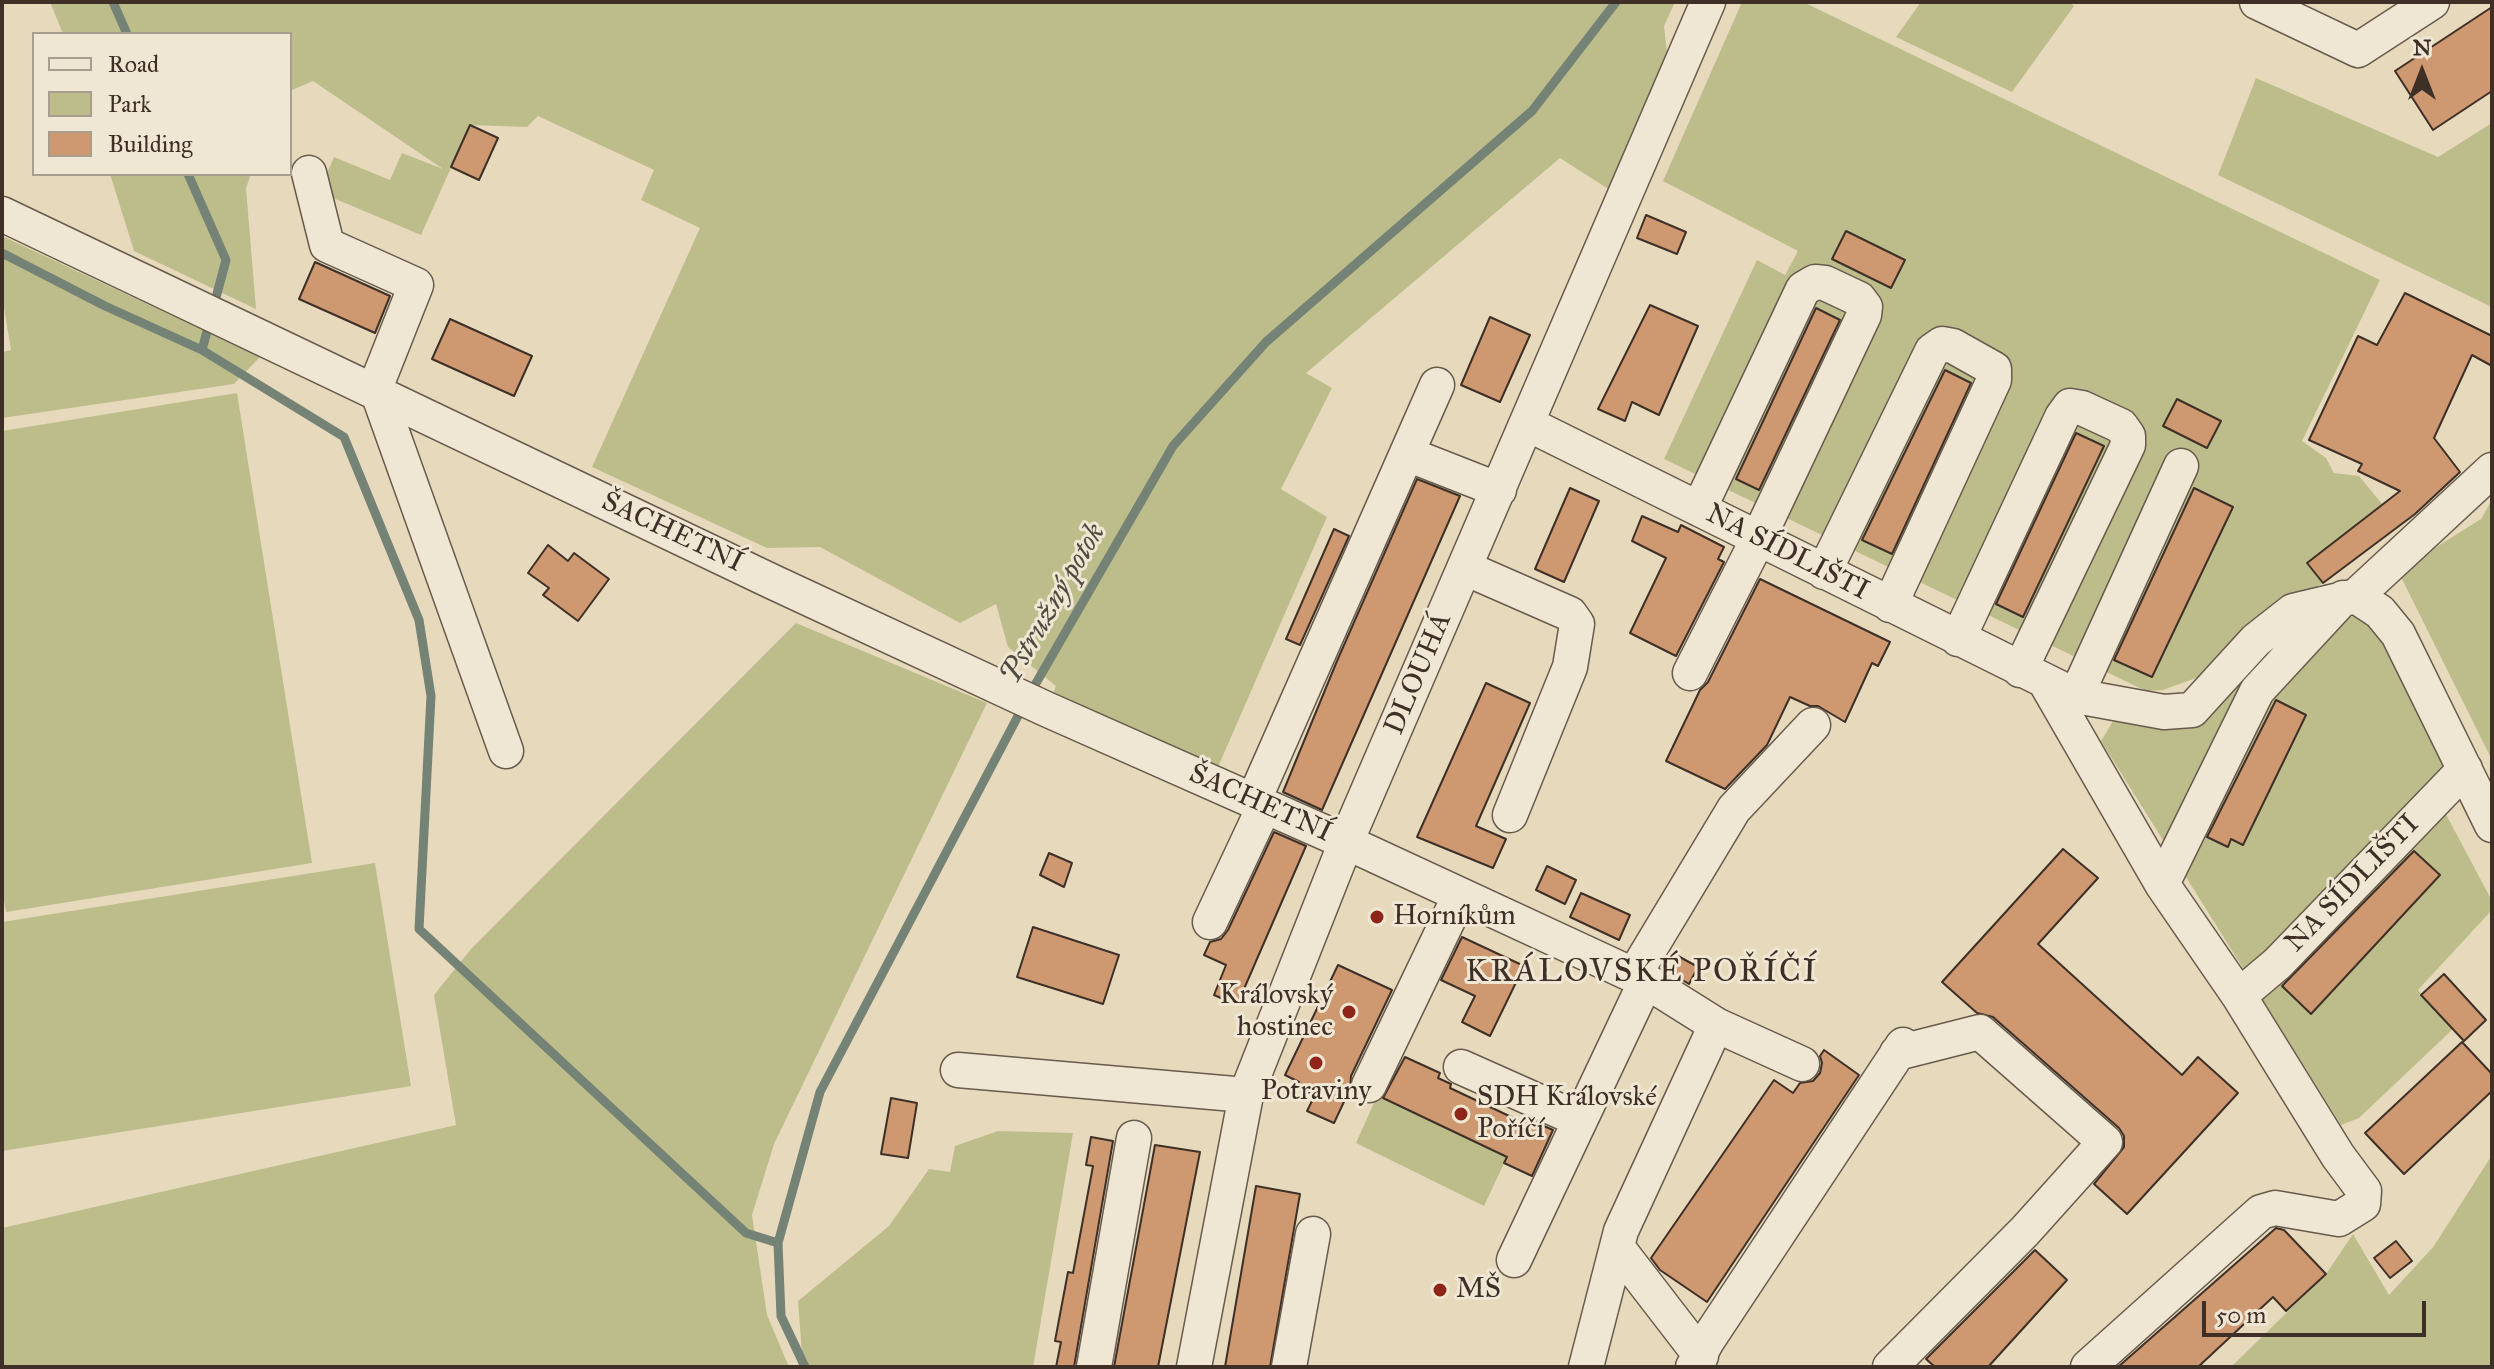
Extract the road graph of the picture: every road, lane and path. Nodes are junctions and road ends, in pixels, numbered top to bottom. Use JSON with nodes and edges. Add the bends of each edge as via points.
{"nodes":[{"id":1,"x":1708,"y":2,"type":"edge"},
{"id":2,"x":2257,"y":2,"type":"edge"},
{"id":3,"x":2432,"y":2,"type":"edge"},
{"id":4,"x":309,"y":173,"type":"dead end"},
{"id":5,"x":2,"y":214,"type":"edge"},
{"id":6,"x":1437,"y":385,"type":"dead end"},
{"id":7,"x":376,"y":392,"type":"junction"},
{"id":8,"x":1528,"y":424,"type":"junction"},
{"id":9,"x":1407,"y":454,"type":"junction"},
{"id":10,"x":2181,"y":466,"type":"dead end"},
{"id":11,"x":2492,"y":470,"type":"edge"},
{"id":12,"x":1499,"y":490,"type":"junction"},
{"id":13,"x":1699,"y":509,"type":"junction"},
{"id":14,"x":1758,"y":539,"type":"junction"},
{"id":15,"x":1465,"y":568,"type":"junction"},
{"id":16,"x":1824,"y":572,"type":"junction"},
{"id":17,"x":2350,"y":597,"type":"junction"},
{"id":18,"x":1890,"y":605,"type":"junction"},
{"id":19,"x":1958,"y":639,"type":"junction"},
{"id":20,"x":1690,"y":673,"type":"dead end"},
{"id":21,"x":2047,"y":683,"type":"junction"},
{"id":22,"x":1813,"y":725,"type":"dead end"},
{"id":23,"x":506,"y":751,"type":"dead end"},
{"id":24,"x":2465,"y":769,"type":"junction"},
{"id":25,"x":1258,"y":804,"type":"junction"},
{"id":26,"x":1510,"y":815,"type":"dead end"},
{"id":27,"x":2492,"y":825,"type":"edge"},
{"id":28,"x":1346,"y":842,"type":"junction"},
{"id":29,"x":2162,"y":884,"type":"junction"},
{"id":30,"x":1460,"y":895,"type":"junction"},
{"id":31,"x":1210,"y":922,"type":"dead end"},
{"id":32,"x":1640,"y":978,"type":"junction"},
{"id":33,"x":2239,"y":996,"type":"junction"},
{"id":34,"x":1716,"y":1025,"type":"junction"},
{"id":35,"x":1802,"y":1064,"type":"dead end"},
{"id":36,"x":1461,"y":1067,"type":"dead end"},
{"id":37,"x":958,"y":1070,"type":"dead end"},
{"id":38,"x":1369,"y":1085,"type":"dead end"},
{"id":39,"x":1246,"y":1095,"type":"junction"},
{"id":40,"x":1580,"y":1120,"type":"junction"},
{"id":41,"x":1134,"y":1138,"type":"dead end"},
{"id":42,"x":1313,"y":1234,"type":"dead end"},
{"id":43,"x":1617,"y":1247,"type":"junction"},
{"id":44,"x":1514,"y":1260,"type":"dead end"},
{"id":45,"x":1697,"y":1361,"type":"edge"},
{"id":46,"x":1094,"y":1367,"type":"edge"},
{"id":47,"x":1194,"y":1367,"type":"edge"},
{"id":48,"x":1289,"y":1367,"type":"edge"},
{"id":49,"x":1586,"y":1367,"type":"edge"},
{"id":50,"x":1890,"y":1367,"type":"edge"},
{"id":51,"x":2088,"y":1367,"type":"edge"}],
"edges":[{"from":1,"to":8,"type":"street","name":"DLOUHÁ"},
{"from":2,"to":3,"type":"street","via":[[2358,50]]},
{"from":4,"to":7,"type":"street","via":[[327,245],[416,285]]},
{"from":5,"to":7,"type":"street","name":"ŠACHETNÍ"},
{"from":6,"to":9,"type":"street"},
{"from":7,"to":23,"type":"street"},
{"from":7,"to":25,"type":"street","name":"ŠACHETNÍ"},
{"from":8,"to":12,"type":"street","name":"DLOUHÁ"},
{"from":8,"to":13,"type":"street","name":"NA SÍDLIŠTI"},
{"from":9,"to":12,"type":"street"},
{"from":9,"to":25,"type":"street"},
{"from":10,"to":21,"type":"street"},
{"from":11,"to":17,"type":"street"},
{"from":12,"to":15,"type":"street","name":"DLOUHÁ"},
{"from":13,"to":14,"type":"street","name":"NA SÍDLIŠTI"},
{"from":13,"to":14,"type":"street","via":[[1803,289],[1825,283],[1859,299],[1864,315]]},
{"from":14,"to":16,"type":"street","name":"NA SÍDLIŠTI"},
{"from":14,"to":20,"type":"street"},
{"from":15,"to":26,"type":"street","via":[[1570,614],[1577,624],[1570,667]]},
{"from":15,"to":28,"type":"street","name":"DLOUHÁ"},
{"from":16,"to":18,"type":"street","name":"NA SÍDLIŠTI"},
{"from":16,"to":18,"type":"street","via":[[1932,351],[1942,344],[1953,346],[1994,369],[1994,380]]},
{"from":17,"to":21,"type":"street","name":"NA SÍDLIŠTI","via":[[2293,611],[2256,640],[2192,710],[2164,712]]},
{"from":17,"to":24,"type":"street","via":[[2380,612],[2398,634]]},
{"from":17,"to":29,"type":"street","via":[[2257,691]]},
{"from":18,"to":19,"type":"street","name":"NA SÍDLIŠTI"},
{"from":19,"to":21,"type":"street","name":"NA SÍDLIŠTI"},
{"from":19,"to":21,"type":"street","via":[[2070,406],[2121,426],[2128,445]]},
{"from":21,"to":29,"type":"street"},
{"from":22,"to":32,"type":"street","via":[[1734,809]]},
{"from":24,"to":27,"type":"street"},
{"from":24,"to":33,"type":"street","name":"NA SÍDLIŠTI","via":[[2278,963]]},
{"from":25,"to":28,"type":"street","name":"ŠACHETNÍ"},
{"from":25,"to":31,"type":"street"},
{"from":28,"to":30,"type":"street","name":"ŠACHETNÍ"},
{"from":28,"to":39,"type":"street","name":"DLOUHÁ"},
{"from":29,"to":33,"type":"street"},
{"from":30,"to":32,"type":"street","name":"ŠACHETNÍ"},
{"from":30,"to":38,"type":"street"},
{"from":32,"to":34,"type":"street","name":"ŠACHETNÍ"},
{"from":32,"to":40,"type":"street"},
{"from":33,"to":51,"type":"street","via":[[2364,1191],[2363,1204],[2339,1219],[2275,1208],[2261,1212]]},
{"from":34,"to":35,"type":"street","name":"ŠACHETNÍ"},
{"from":34,"to":43,"type":"street"},
{"from":36,"to":40,"type":"street"},
{"from":37,"to":39,"type":"street"},
{"from":39,"to":47,"type":"street","name":"DLOUHÁ"},
{"from":40,"to":44,"type":"street"},
{"from":41,"to":46,"type":"street"},
{"from":42,"to":48,"type":"street"},
{"from":43,"to":45,"type":"street"},
{"from":43,"to":49,"type":"street"},
{"from":45,"to":50,"type":"street","via":[[1900,1049],[1980,1032],[2105,1142]]}]}
